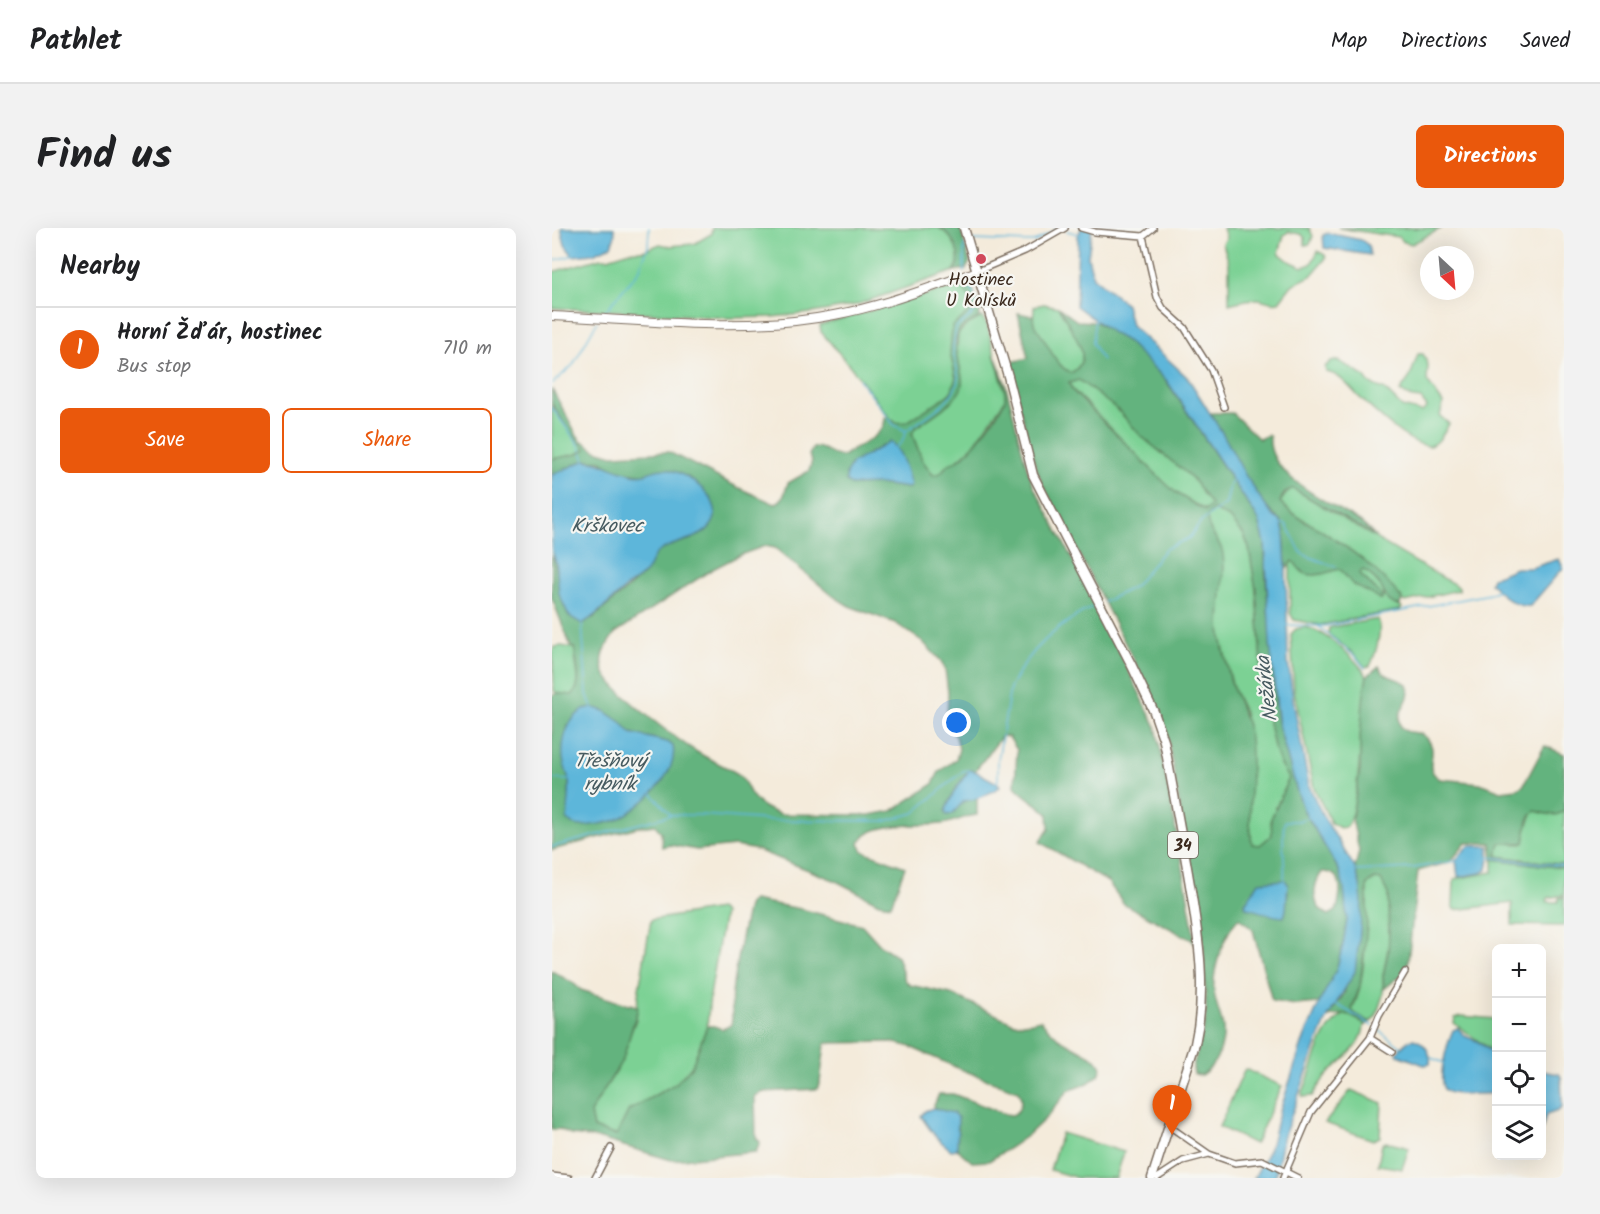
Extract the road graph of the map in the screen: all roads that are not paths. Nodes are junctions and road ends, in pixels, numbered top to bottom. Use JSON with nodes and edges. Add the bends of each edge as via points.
{"nodes":[{"id":1,"x":964,"y":228,"type":"edge"},
{"id":2,"x":1065,"y":228,"type":"edge"},
{"id":3,"x":1081,"y":228,"type":"edge"},
{"id":4,"x":1153,"y":228,"type":"edge"},
{"id":5,"x":1143,"y":236,"type":"junction"},
{"id":6,"x":978,"y":271,"type":"junction"},
{"id":7,"x":552,"y":316,"type":"edge"},
{"id":8,"x":1224,"y":407,"type":"dead end"},
{"id":9,"x":1405,"y":972,"type":"dead end"},
{"id":10,"x":1370,"y":1038,"type":"junction"},
{"id":11,"x":1392,"y":1052,"type":"dead end"},
{"id":12,"x":1169,"y":1126,"type":"junction"},
{"id":13,"x":1195,"y":1143,"type":"junction"},
{"id":14,"x":611,"y":1148,"type":"dead end"},
{"id":15,"x":1209,"y":1155,"type":"junction"},
{"id":16,"x":1194,"y":1157,"type":"junction"},
{"id":17,"x":1283,"y":1170,"type":"junction"},
{"id":18,"x":552,"y":1176,"type":"edge"},
{"id":19,"x":1164,"y":1176,"type":"edge"},
{"id":20,"x":569,"y":1178,"type":"edge"},
{"id":21,"x":595,"y":1178,"type":"edge"},
{"id":22,"x":1152,"y":1178,"type":"edge"},
{"id":23,"x":1157,"y":1178,"type":"edge"},
{"id":24,"x":1283,"y":1178,"type":"edge"},
{"id":25,"x":1298,"y":1178,"type":"edge"}],
"edges":[{"from":1,"to":6,"type":"main road","number":"34"},
{"from":2,"to":6,"type":"street"},
{"from":3,"to":5,"type":"street"},
{"from":4,"to":5,"type":"street"},
{"from":5,"to":8,"type":"street","via":[[1157,297],[1184,327],[1211,370]]},
{"from":6,"to":7,"type":"street","via":[[863,309],[790,322],[737,324]]},
{"from":6,"to":12,"type":"main road","number":"34","via":[[1034,475],[1160,726],[1199,940],[1202,990],[1200,1022]]},
{"from":9,"to":10,"type":"street"},
{"from":10,"to":11,"type":"street"},
{"from":10,"to":17,"type":"street","via":[[1311,1112]]},
{"from":12,"to":13,"type":"street"},
{"from":12,"to":22,"type":"main road","number":"34"},
{"from":13,"to":15,"type":"street"},
{"from":13,"to":16,"type":"street"},
{"from":14,"to":21,"type":"street"},
{"from":15,"to":16,"type":"street"},
{"from":15,"to":17,"type":"street","via":[[1235,1163],[1262,1161]]},
{"from":16,"to":19,"type":"street","via":[[1176,1164]]},
{"from":17,"to":24,"type":"street"},
{"from":17,"to":25,"type":"street"},
{"from":18,"to":20,"type":"street"},
{"from":19,"to":23,"type":"street"}]}
